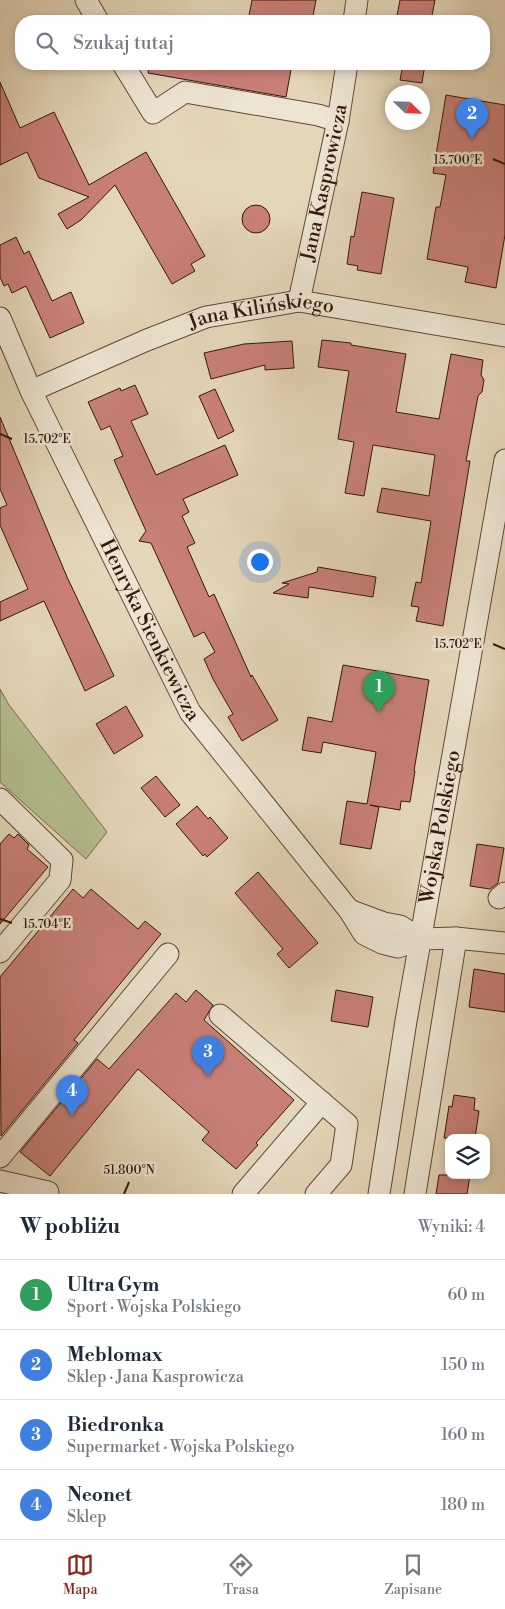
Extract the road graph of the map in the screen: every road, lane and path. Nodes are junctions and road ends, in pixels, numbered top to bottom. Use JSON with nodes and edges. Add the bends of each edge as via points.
{"nodes":[{"id":1,"x":86,"y":0,"type":"edge"},
{"id":2,"x":357,"y":0,"type":"edge"},
{"id":3,"x":95,"y":15,"type":"edge"},
{"id":4,"x":355,"y":15,"type":"edge"},
{"id":5,"x":127,"y":70,"type":"edge"},
{"id":6,"x":346,"y":70,"type":"edge"},
{"id":7,"x":338,"y":121,"type":"junction"},
{"id":8,"x":299,"y":301,"type":"junction"},
{"id":9,"x":0,"y":318,"type":"edge"},
{"id":10,"x":505,"y":336,"type":"edge"},
{"id":11,"x":31,"y":391,"type":"junction"},
{"id":12,"x":505,"y":460,"type":"edge"},
{"id":13,"x":0,"y":799,"type":"edge"},
{"id":14,"x":421,"y":938,"type":"junction"},
{"id":15,"x":456,"y":938,"type":"junction"},
{"id":16,"x":505,"y":943,"type":"edge"},
{"id":17,"x":0,"y":952,"type":"edge"},
{"id":18,"x":168,"y":954,"type":"dead end"},
{"id":19,"x":220,"y":1014,"type":"dead end"},
{"id":20,"x":322,"y":1102,"type":"junction"},
{"id":21,"x":0,"y":1157,"type":"edge"},
{"id":22,"x":0,"y":1181,"type":"edge"},
{"id":23,"x":51,"y":1193,"type":"edge"},
{"id":24,"x":243,"y":1194,"type":"edge"},
{"id":25,"x":316,"y":1194,"type":"edge"},
{"id":26,"x":379,"y":1194,"type":"edge"},
{"id":27,"x":415,"y":1194,"type":"edge"}],
"edges":[{"from":1,"to":3,"type":"street"},
{"from":2,"to":4,"type":"street"},
{"from":5,"to":7,"type":"street","via":[[153,113],[185,92]]},
{"from":6,"to":7,"type":"street","name":"Jana Kasprowicza"},
{"from":7,"to":8,"type":"street","name":"Jana Kasprowicza"},
{"from":8,"to":10,"type":"street","name":"Jana Kilińskiego"},
{"from":8,"to":11,"type":"street","name":"Jana Kilińskiego","via":[[206,317]]},
{"from":9,"to":11,"type":"street","name":"Henryka Sienkiewicza"},
{"from":11,"to":14,"type":"street","name":"Henryka Sienkiewicza","via":[[190,712],[349,910],[400,926]]},
{"from":12,"to":14,"type":"street","name":"Wojska Polskiego"},
{"from":13,"to":17,"type":"street","via":[[62,860],[60,880]]},
{"from":14,"to":15,"type":"street"},
{"from":14,"to":26,"type":"street","name":"Wojska Polskiego"},
{"from":15,"to":16,"type":"street"},
{"from":15,"to":27,"type":"street"},
{"from":18,"to":21,"type":"street"},
{"from":19,"to":20,"type":"street"},
{"from":20,"to":24,"type":"street"},
{"from":20,"to":25,"type":"street","via":[[347,1124],[341,1165]]},
{"from":22,"to":23,"type":"street"}]}
